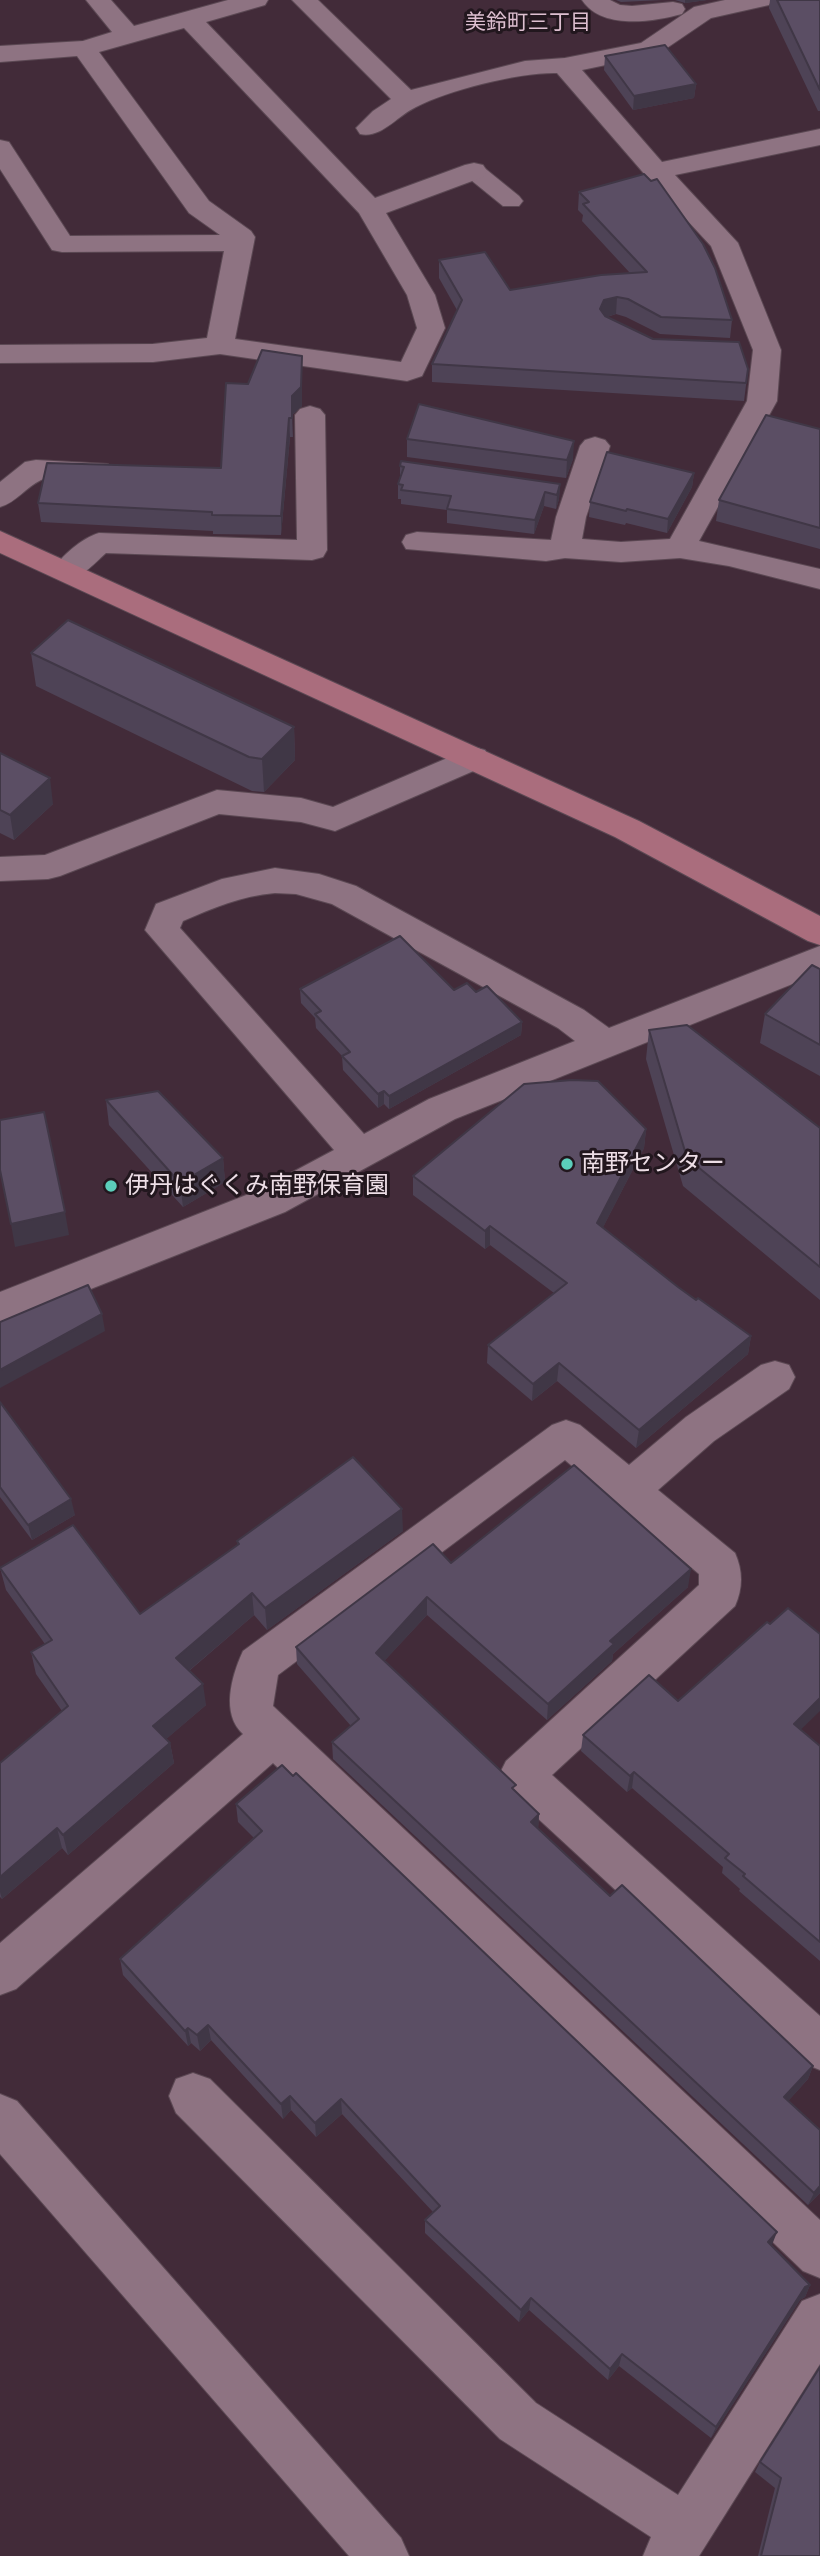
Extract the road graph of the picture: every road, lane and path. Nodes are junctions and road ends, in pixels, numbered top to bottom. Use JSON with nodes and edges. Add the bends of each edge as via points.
{"nodes":[{"id":1,"x":98,"y":0,"type":"edge"},
{"id":2,"x":256,"y":0,"type":"edge"},
{"id":3,"x":304,"y":0,"type":"edge"},
{"id":4,"x":594,"y":0,"type":"edge"},
{"id":5,"x":760,"y":0,"type":"edge"},
{"id":6,"x":678,"y":8,"type":"edge"},
{"id":7,"x":190,"y":19,"type":"junction"},
{"id":8,"x":128,"y":35,"type":"junction"},
{"id":9,"x":84,"y":48,"type":"junction"},
{"id":10,"x":0,"y":54,"type":"edge"},
{"id":11,"x":565,"y":66,"type":"junction"},
{"id":12,"x":408,"y":101,"type":"junction"},
{"id":13,"x":369,"y":128,"type":"dead end"},
{"id":14,"x":820,"y":137,"type":"edge"},
{"id":15,"x":2,"y":155,"type":"edge"},
{"id":16,"x":474,"y":171,"type":"joint"},
{"id":17,"x":656,"y":171,"type":"junction"},
{"id":18,"x":511,"y":201,"type":"dead end"},
{"id":19,"x":370,"y":209,"type":"junction"},
{"id":20,"x":239,"y":243,"type":"junction"},
{"id":21,"x":220,"y":345,"type":"junction"},
{"id":22,"x":0,"y":354,"type":"edge"},
{"id":23,"x":310,"y":415,"type":"dead end"},
{"id":24,"x":595,"y":446,"type":"dead end"},
{"id":25,"x":127,"y":472,"type":"edge"},
{"id":26,"x":0,"y":497,"type":"edge"},
{"id":27,"x":0,"y":541,"type":"edge"},
{"id":28,"x":417,"y":542,"type":"dead end"},
{"id":29,"x":565,"y":548,"type":"junction"},
{"id":30,"x":680,"y":548,"type":"junction"},
{"id":31,"x":66,"y":571,"type":"junction"},
{"id":32,"x":820,"y":579,"type":"edge"},
{"id":33,"x":473,"y":758,"type":"junction"},
{"id":34,"x":0,"y":869,"type":"edge"},
{"id":35,"x":820,"y":932,"type":"edge"},
{"id":36,"x":820,"y":959,"type":"edge"},
{"id":37,"x":604,"y":1044,"type":"junction"},
{"id":38,"x":359,"y":1153,"type":"junction"},
{"id":39,"x":0,"y":1309,"type":"edge"},
{"id":40,"x":775,"y":1377,"type":"dead end"},
{"id":41,"x":630,"y":1489,"type":"junction"},
{"id":42,"x":274,"y":1735,"type":"junction"},
{"id":43,"x":0,"y":1973,"type":"edge"},
{"id":44,"x":820,"y":2047,"type":"edge"},
{"id":45,"x":193,"y":2096,"type":"dead end"},
{"id":46,"x":0,"y":2118,"type":"edge"},
{"id":47,"x":820,"y":2254,"type":"edge"},
{"id":48,"x":820,"y":2319,"type":"edge"},
{"id":49,"x":678,"y":2543,"type":"edge"},
{"id":50,"x":383,"y":2556,"type":"edge"}],
"edges":[{"from":1,"to":8,"type":"street"},
{"from":2,"to":7,"type":"street"},
{"from":3,"to":12,"type":"street"},
{"from":4,"to":6,"type":"street","via":[[622,13]]},
{"from":5,"to":6,"type":"street"},
{"from":6,"to":11,"type":"street","via":[[649,49]]},
{"from":7,"to":8,"type":"street"},
{"from":7,"to":19,"type":"street"},
{"from":8,"to":9,"type":"street"},
{"from":9,"to":10,"type":"street"},
{"from":9,"to":20,"type":"street","via":[[199,207],[241,237]]},
{"from":11,"to":12,"type":"street","via":[[549,63],[454,84]]},
{"from":11,"to":17,"type":"street"},
{"from":12,"to":13,"type":"street"},
{"from":14,"to":17,"type":"street"},
{"from":15,"to":20,"type":"street","via":[[62,244]]},
{"from":16,"to":18,"type":"lane"},
{"from":16,"to":19,"type":"street"},
{"from":17,"to":30,"type":"street","via":[[724,243],[754,349],[762,401]]},
{"from":19,"to":21,"type":"street","via":[[421,295],[431,328],[412,370]]},
{"from":20,"to":21,"type":"street"},
{"from":21,"to":22,"type":"street","via":[[153,353]]},
{"from":23,"to":31,"type":"street","via":[[312,550],[99,544]]},
{"from":24,"to":29,"type":"street","via":[[568,489],[571,517]]},
{"from":25,"to":26,"type":"street","via":[[36,469]]},
{"from":27,"to":31,"type":"street"},
{"from":28,"to":29,"type":"street","via":[[546,551]]},
{"from":29,"to":30,"type":"street","via":[[621,552]]},
{"from":30,"to":32,"type":"street"},
{"from":31,"to":33,"type":"street"},
{"from":33,"to":34,"type":"street","via":[[335,819],[302,810],[217,802],[48,867]]},
{"from":33,"to":35,"type":"street","via":[[627,829]]},
{"from":36,"to":37,"type":"street"},
{"from":37,"to":38,"type":"street","via":[[442,1109]]},
{"from":37,"to":38,"type":"street","via":[[571,1019],[330,890],[302,882],[256,882],[226,888],[168,913],[162,930]]},
{"from":38,"to":39,"type":"street","via":[[272,1201]]},
{"from":40,"to":41,"type":"street","via":[[700,1429]]},
{"from":41,"to":42,"type":"street","via":[[566,1437],[258,1665],[250,1713]]},
{"from":41,"to":44,"type":"street","via":[[720,1566],[720,1594],[521,1775]]},
{"from":42,"to":43,"type":"street"},
{"from":42,"to":47,"type":"street"},
{"from":45,"to":49,"type":"street","via":[[517,2421]]},
{"from":46,"to":50,"type":"street"},
{"from":48,"to":49,"type":"street"}]}
